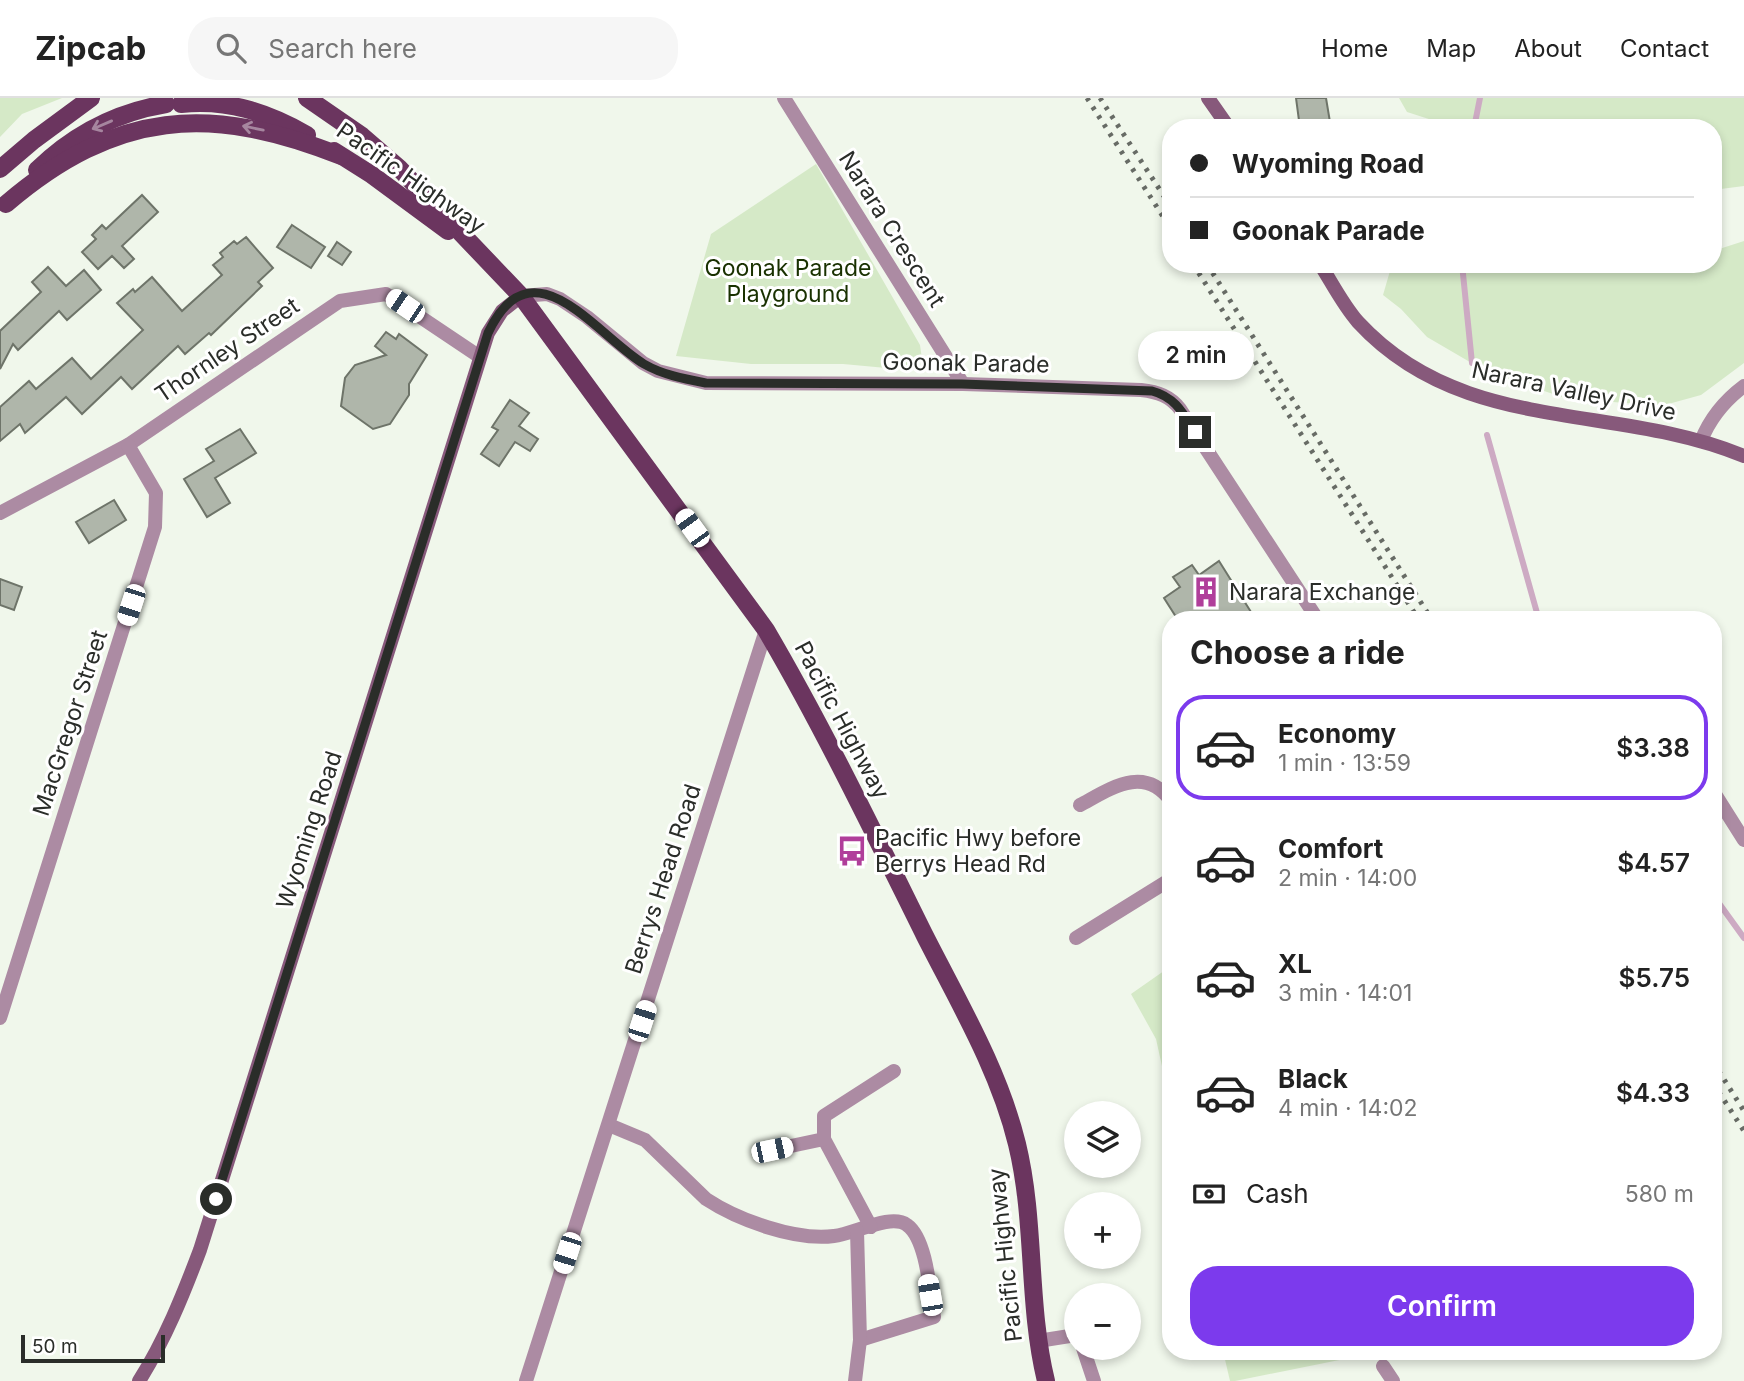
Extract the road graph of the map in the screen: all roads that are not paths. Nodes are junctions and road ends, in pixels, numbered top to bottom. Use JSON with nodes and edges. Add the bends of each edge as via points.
{"nodes":[{"id":1,"x":91,"y":98,"type":"edge"},
{"id":2,"x":307,"y":98,"type":"edge"},
{"id":3,"x":784,"y":98,"type":"edge"},
{"id":4,"x":1210,"y":99,"type":"edge"},
{"id":5,"x":174,"y":101,"type":"edge"},
{"id":6,"x":1223,"y":119,"type":"edge"},
{"id":7,"x":341,"y":156,"type":"junction"},
{"id":8,"x":0,"y":169,"type":"edge"},
{"id":9,"x":3,"y":208,"type":"edge"},
{"id":10,"x":492,"y":266,"type":"junction"},
{"id":11,"x":1326,"y":273,"type":"edge"},
{"id":12,"x":521,"y":296,"type":"junction"},
{"id":13,"x":480,"y":357,"type":"junction"},
{"id":14,"x":962,"y":384,"type":"junction"},
{"id":15,"x":1744,"y":386,"type":"edge"},
{"id":16,"x":1701,"y":441,"type":"junction"},
{"id":17,"x":128,"y":445,"type":"junction"},
{"id":18,"x":1744,"y":456,"type":"edge"},
{"id":19,"x":0,"y":513,"type":"edge"},
{"id":20,"x":1312,"y":611,"type":"edge"},
{"id":21,"x":766,"y":630,"type":"junction"},
{"id":22,"x":1162,"y":790,"type":"edge"},
{"id":23,"x":1080,"y":805,"type":"dead end"},
{"id":24,"x":1722,"y":805,"type":"edge"},
{"id":25,"x":1744,"y":840,"type":"edge"},
{"id":26,"x":1162,"y":885,"type":"edge"},
{"id":27,"x":1076,"y":938,"type":"dead end"},
{"id":28,"x":0,"y":1018,"type":"edge"},
{"id":29,"x":894,"y":1071,"type":"dead end"},
{"id":30,"x":609,"y":1125,"type":"junction"},
{"id":31,"x":824,"y":1139,"type":"junction"},
{"id":32,"x":772,"y":1150,"type":"dead end"},
{"id":33,"x":864,"y":1229,"type":"junction"},
{"id":34,"x":1064,"y":1337,"type":"edge"},
{"id":35,"x":860,"y":1340,"type":"junction"},
{"id":36,"x":1038,"y":1341,"type":"junction"},
{"id":37,"x":1087,"y":1360,"type":"edge"},
{"id":38,"x":1383,"y":1366,"type":"dead end"},
{"id":39,"x":139,"y":1381,"type":"edge"},
{"id":40,"x":526,"y":1381,"type":"edge"},
{"id":41,"x":855,"y":1381,"type":"edge"},
{"id":42,"x":1046,"y":1381,"type":"edge"},
{"id":43,"x":1094,"y":1381,"type":"edge"},
{"id":44,"x":1393,"y":1381,"type":"edge"}],
"edges":[{"from":1,"to":8,"type":"main road"},
{"from":2,"to":10,"type":"main road","name":"Pacific Highway","via":[[400,168]]},
{"from":3,"to":14,"type":"street","name":"Narara Crescent"},
{"from":4,"to":6,"type":"street"},
{"from":5,"to":7,"type":"main road","name":"Pacific Highway","via":[[252,109]]},
{"from":5,"to":9,"type":"main road","name":"Pacific Highway","one_way":true,"via":[[136,111],[79,136],[38,168]]},
{"from":7,"to":9,"type":"main road","one_way":true,"via":[[236,125],[159,125],[97,145],[26,187]]},
{"from":7,"to":10,"type":"main road","name":"Pacific Highway"},
{"from":10,"to":12,"type":"main road","name":"Pacific Highway"},
{"from":11,"to":16,"type":"street","name":"Narara Valley Drive","via":[[1356,320],[1418,371],[1450,387],[1492,400]]},
{"from":12,"to":13,"type":"street","name":"Wyoming Road","via":[[496,317]]},
{"from":12,"to":14,"type":"street","name":"Goonak Parade","via":[[538,293],[560,299],[643,363],[687,380]]},
{"from":12,"to":21,"type":"main road","name":"Pacific Highway"},
{"from":13,"to":17,"type":"street","name":"Thornley Street","via":[[386,293],[340,301]]},
{"from":13,"to":39,"type":"street","name":"Wyoming Road","via":[[200,1250],[172,1320]]},
{"from":14,"to":20,"type":"street","name":"Goonak Parade","via":[[1141,390],[1167,397],[1180,409]]},
{"from":15,"to":16,"type":"street","via":[[1719,409]]},
{"from":16,"to":18,"type":"street","name":"Narara Valley Drive"},
{"from":17,"to":19,"type":"street","name":"Thornley Street"},
{"from":17,"to":28,"type":"street","name":"MacGregor Street","via":[[156,493],[155,527]]},
{"from":21,"to":30,"type":"street","name":"Berrys Head Road"},
{"from":21,"to":36,"type":"main road","name":"Pacific Highway","via":[[818,723],[1004,1095],[1028,1200]]},
{"from":22,"to":23,"type":"street","via":[[1151,784],[1118,784]]},
{"from":24,"to":25,"type":"street"},
{"from":26,"to":27,"type":"street"},
{"from":29,"to":31,"type":"street","via":[[824,1116]]},
{"from":30,"to":33,"type":"street","via":[[645,1140],[700,1194],[733,1214],[803,1235],[834,1237]]},
{"from":30,"to":40,"type":"street","name":"Berrys Head Road"},
{"from":31,"to":32,"type":"street"},
{"from":31,"to":33,"type":"street"},
{"from":33,"to":35,"type":"street"},
{"from":33,"to":35,"type":"street","via":[[897,1220],[915,1233],[934,1317]]},
{"from":34,"to":36,"type":"street"},
{"from":35,"to":41,"type":"street"},
{"from":36,"to":42,"type":"main road","name":"Pacific Highway"},
{"from":37,"to":43,"type":"street"},
{"from":38,"to":44,"type":"street"}]}
